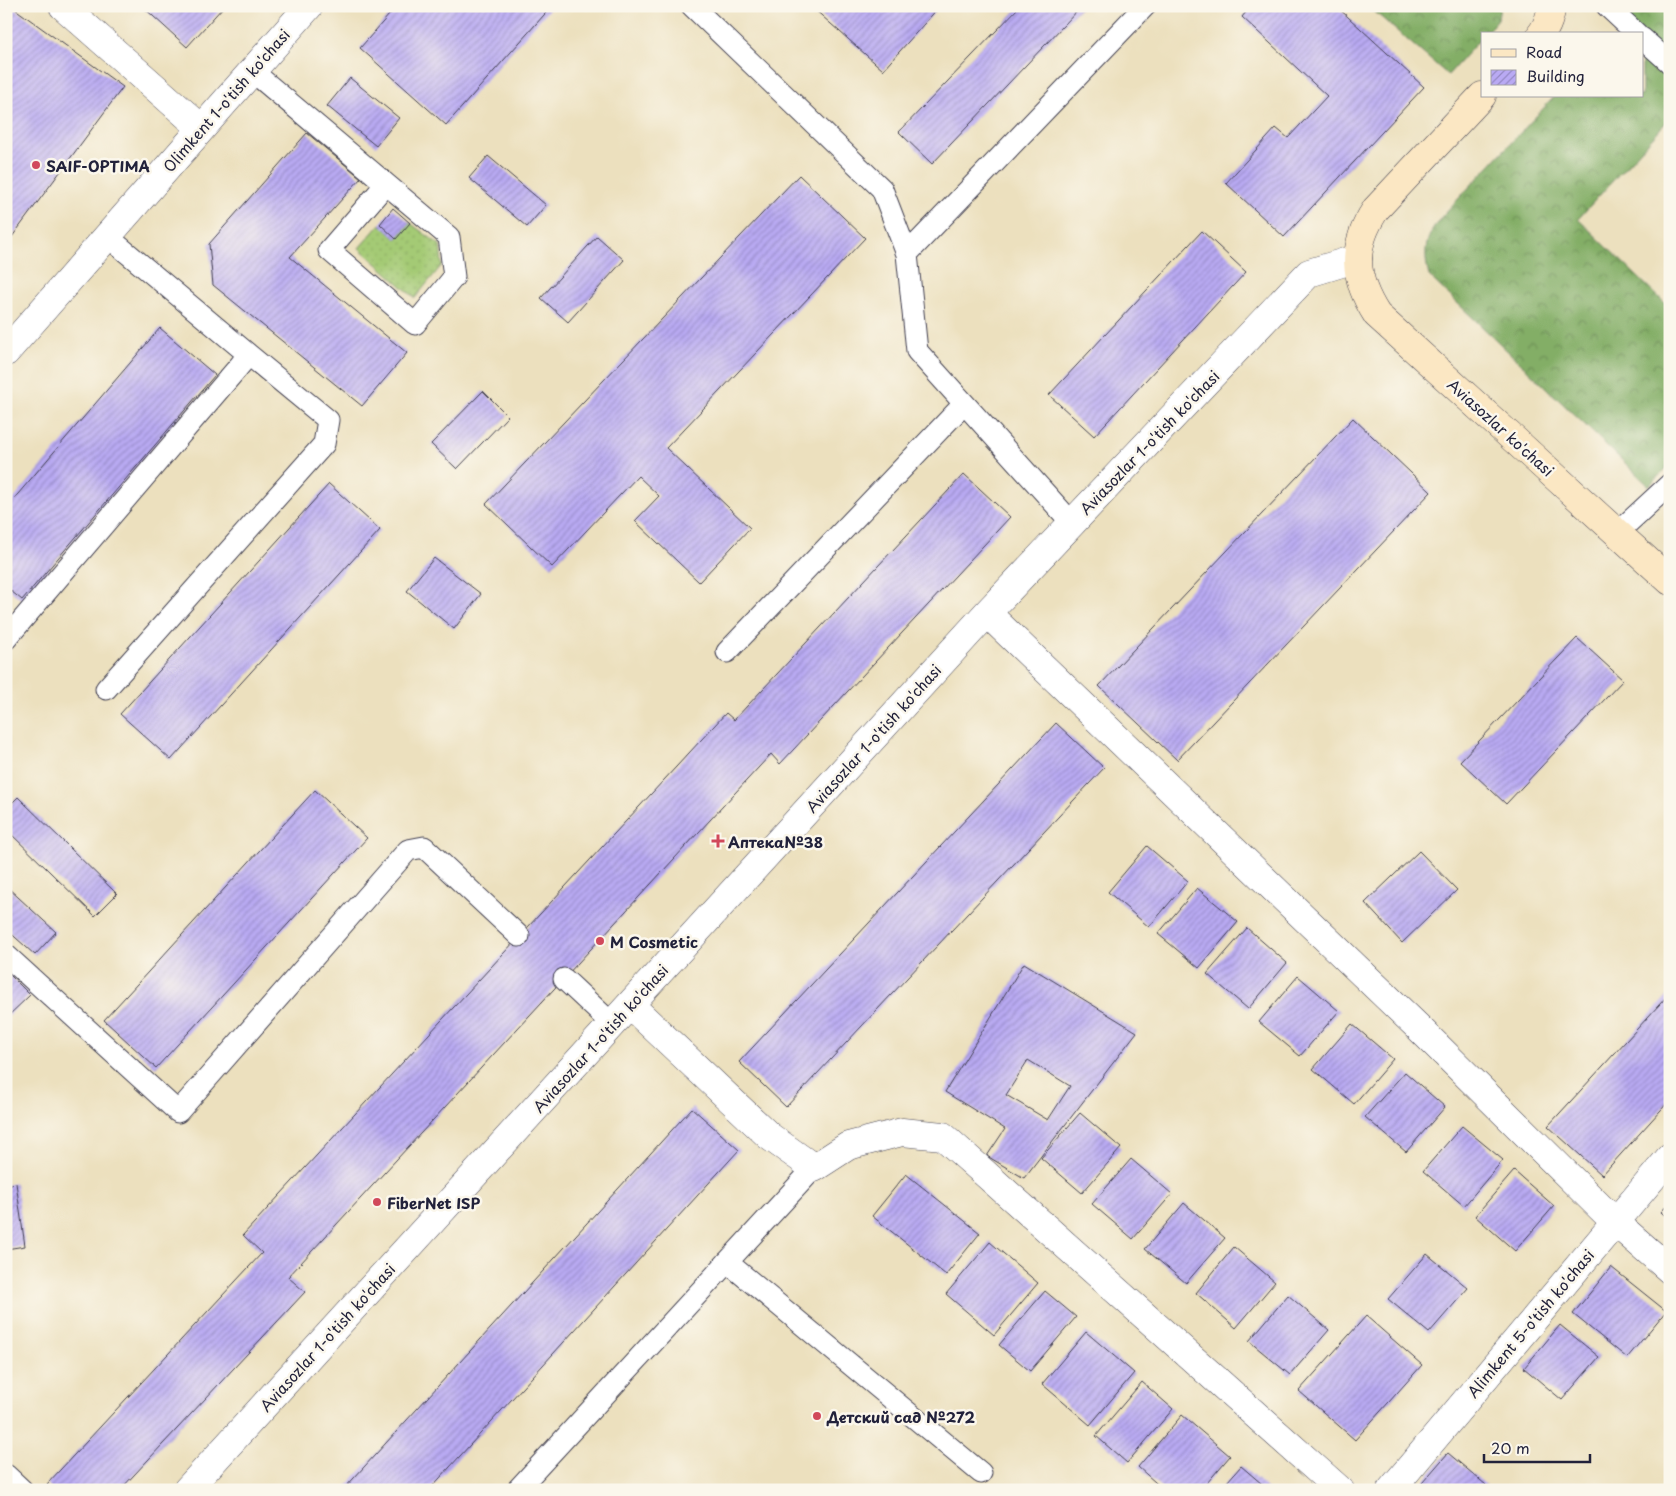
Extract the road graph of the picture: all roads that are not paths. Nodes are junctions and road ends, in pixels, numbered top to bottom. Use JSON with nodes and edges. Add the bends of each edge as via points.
{"nodes":[{"id":1,"x":63,"y":6,"type":"edge"},
{"id":2,"x":309,"y":6,"type":"edge"},
{"id":3,"x":692,"y":6,"type":"edge"},
{"id":4,"x":1144,"y":6,"type":"edge"},
{"id":5,"x":1567,"y":6,"type":"edge"},
{"id":6,"x":1607,"y":6,"type":"edge"},
{"id":7,"x":1546,"y":23,"type":"edge"},
{"id":8,"x":1635,"y":32,"type":"edge"},
{"id":9,"x":1644,"y":40,"type":"edge"},
{"id":10,"x":1670,"y":64,"type":"edge"},
{"id":11,"x":252,"y":71,"type":"junction"},
{"id":12,"x":1481,"y":97,"type":"edge"},
{"id":13,"x":201,"y":128,"type":"junction"},
{"id":14,"x":386,"y":184,"type":"junction"},
{"id":15,"x":107,"y":236,"type":"junction"},
{"id":16,"x":907,"y":254,"type":"junction"},
{"id":17,"x":1358,"y":258,"type":"junction"},
{"id":18,"x":6,"y":352,"type":"edge"},
{"id":19,"x":248,"y":354,"type":"junction"},
{"id":20,"x":964,"y":404,"type":"junction"},
{"id":21,"x":1670,"y":484,"type":"edge"},
{"id":22,"x":1072,"y":523,"type":"junction"},
{"id":23,"x":1617,"y":533,"type":"junction"},
{"id":24,"x":1670,"y":582,"type":"edge"},
{"id":25,"x":987,"y":613,"type":"junction"},
{"id":26,"x":9,"y":630,"type":"edge"},
{"id":27,"x":727,"y":652,"type":"dead end"},
{"id":28,"x":106,"y":689,"type":"dead end"},
{"id":29,"x":519,"y":936,"type":"dead end"},
{"id":30,"x":6,"y":955,"type":"edge"},
{"id":31,"x":564,"y":979,"type":"dead end"},
{"id":32,"x":621,"y":1014,"type":"junction"},
{"id":33,"x":1670,"y":1157,"type":"edge"},
{"id":34,"x":814,"y":1168,"type":"junction"},
{"id":35,"x":1615,"y":1222,"type":"junction"},
{"id":36,"x":727,"y":1262,"type":"junction"},
{"id":37,"x":1670,"y":1270,"type":"edge"},
{"id":38,"x":981,"y":1473,"type":"dead end"},
{"id":39,"x":6,"y":1475,"type":"edge"},
{"id":40,"x":22,"y":1490,"type":"edge"},
{"id":41,"x":187,"y":1490,"type":"edge"},
{"id":42,"x":517,"y":1490,"type":"edge"},
{"id":43,"x":1340,"y":1490,"type":"edge"},
{"id":44,"x":1391,"y":1490,"type":"edge"}],
"edges":[{"from":1,"to":13,"type":"street"},
{"from":2,"to":11,"type":"street","name":"Olimkent 1-o'tish ko'chasi"},
{"from":3,"to":16,"type":"lane","via":[[882,189]]},
{"from":4,"to":16,"type":"lane"},
{"from":5,"to":7,"type":"street"},
{"from":6,"to":8,"type":"lane"},
{"from":9,"to":10,"type":"lane"},
{"from":11,"to":13,"type":"street","name":"Olimkent 1-o'tish ko'chasi"},
{"from":11,"to":14,"type":"lane"},
{"from":12,"to":17,"type":"main road","via":[[1376,209],[1363,231]]},
{"from":13,"to":15,"type":"street","name":"Olimkent 1-o'tish ko'chasi"},
{"from":14,"to":14,"type":"lane","via":[[449,237],[454,277],[415,324],[329,250]]},
{"from":15,"to":18,"type":"street","name":"Olimkent 1-o'tish ko'chasi"},
{"from":15,"to":19,"type":"lane"},
{"from":16,"to":20,"type":"lane","via":[[917,351]]},
{"from":17,"to":22,"type":"street","name":"Aviasozlar 1-o'tish ko'chasi","via":[[1309,273]]},
{"from":17,"to":23,"type":"main road","name":"Aviasozlar ko'chasi","via":[[1362,289],[1377,315]]},
{"from":19,"to":26,"type":"lane"},
{"from":19,"to":28,"type":"lane","via":[[328,420],[324,444]]},
{"from":20,"to":22,"type":"lane"},
{"from":20,"to":27,"type":"lane"},
{"from":21,"to":23,"type":"lane"},
{"from":22,"to":25,"type":"street","name":"Aviasozlar 1-o'tish ko'chasi"},
{"from":23,"to":24,"type":"main road","name":"Aviasozlar ko'chasi"},
{"from":25,"to":32,"type":"street","name":"Aviasozlar 1-o'tish ko'chasi"},
{"from":25,"to":35,"type":"street","via":[[1419,1028]]},
{"from":29,"to":30,"type":"lane","via":[[424,847],[408,850],[178,1112]]},
{"from":31,"to":32,"type":"lane"},
{"from":32,"to":34,"type":"street","via":[[769,1136]]},
{"from":32,"to":41,"type":"street","name":"Aviasozlar 1-o'tish ko'chasi"},
{"from":33,"to":35,"type":"street","name":"Alimkent 5-o'tish ko'chasi"},
{"from":34,"to":36,"type":"lane"},
{"from":34,"to":43,"type":"street","via":[[848,1146],[902,1132],[943,1136]]},
{"from":35,"to":37,"type":"street"},
{"from":35,"to":44,"type":"street","name":"Alimkent 5-o'tish ko'chasi"},
{"from":36,"to":38,"type":"lane"},
{"from":36,"to":42,"type":"lane"},
{"from":39,"to":40,"type":"lane"}]}
